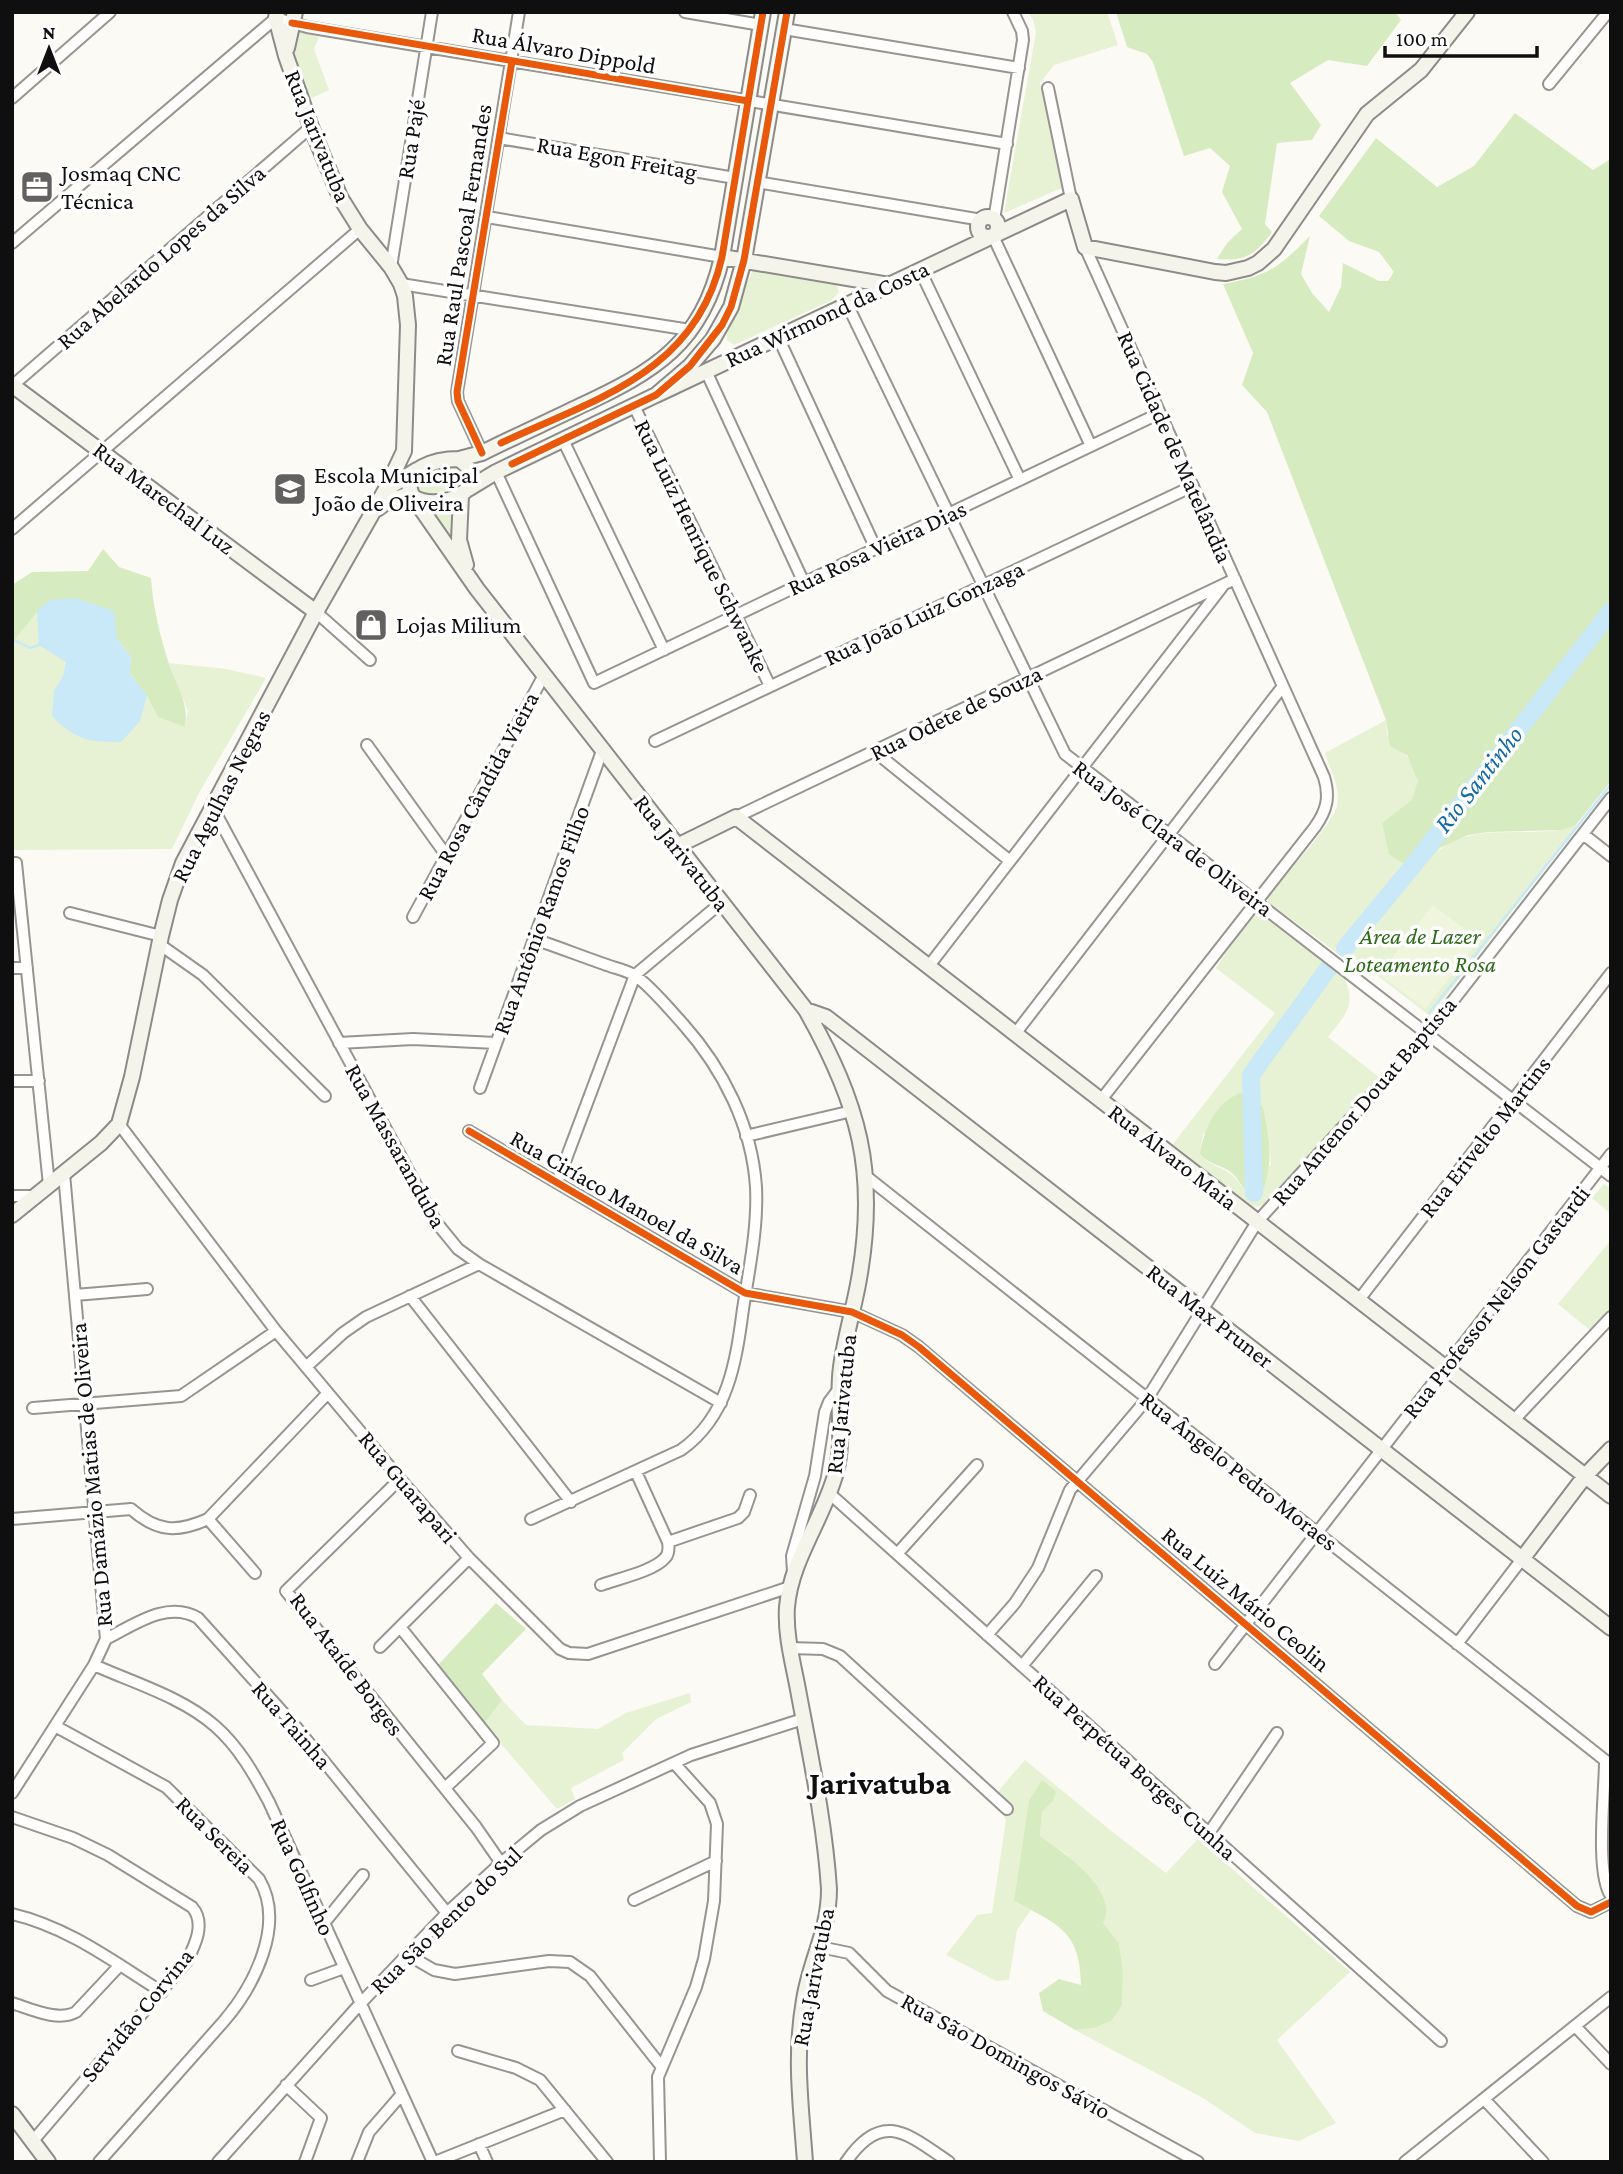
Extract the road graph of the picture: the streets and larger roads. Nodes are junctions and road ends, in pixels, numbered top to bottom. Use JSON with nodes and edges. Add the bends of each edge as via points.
{"nodes":[{"id":1,"x":110,"y":12,"type":"edge"},
{"id":2,"x":432,"y":12,"type":"edge"},
{"id":3,"x":519,"y":12,"type":"edge"},
{"id":4,"x":685,"y":12,"type":"edge"},
{"id":5,"x":787,"y":12,"type":"edge"},
{"id":6,"x":1013,"y":12,"type":"edge"},
{"id":7,"x":1467,"y":12,"type":"edge"},
{"id":8,"x":1608,"y":12,"type":"edge"},
{"id":9,"x":275,"y":14,"type":"edge"},
{"id":10,"x":293,"y":18,"type":"edge"},
{"id":11,"x":762,"y":19,"type":"edge"},
{"id":12,"x":784,"y":29,"type":"junction"},
{"id":13,"x":426,"y":47,"type":"junction"},
{"id":14,"x":286,"y":56,"type":"junction"},
{"id":15,"x":512,"y":61,"type":"junction"},
{"id":16,"x":1019,"y":68,"type":"junction"},
{"id":17,"x":1549,"y":84,"type":"dead end"},
{"id":18,"x":1048,"y":88,"type":"dead end"},
{"id":19,"x":12,"y":98,"type":"edge"},
{"id":20,"x":748,"y":101,"type":"junction"},
{"id":21,"x":771,"y":104,"type":"junction"},
{"id":22,"x":310,"y":127,"type":"junction"},
{"id":23,"x":499,"y":138,"type":"junction"},
{"id":24,"x":1007,"y":144,"type":"junction"},
{"id":25,"x":735,"y":178,"type":"junction"},
{"id":26,"x":757,"y":182,"type":"junction"},
{"id":27,"x":1071,"y":199,"type":"junction"},
{"id":28,"x":487,"y":217,"type":"junction"},
{"id":29,"x":985,"y":222,"type":"junction"},
{"id":30,"x":1019,"y":224,"type":"junction"},
{"id":31,"x":360,"y":229,"type":"junction"},
{"id":32,"x":993,"y":236,"type":"junction"},
{"id":33,"x":12,"y":243,"type":"edge"},
{"id":34,"x":1085,"y":247,"type":"junction"},
{"id":35,"x":960,"y":252,"type":"junction"},
{"id":36,"x":722,"y":257,"type":"junction"},
{"id":37,"x":744,"y":260,"type":"junction"},
{"id":38,"x":391,"y":267,"type":"junction"},
{"id":39,"x":920,"y":270,"type":"junction"},
{"id":40,"x":401,"y":284,"type":"junction"},
{"id":41,"x":889,"y":285,"type":"junction"},
{"id":42,"x":473,"y":296,"type":"junction"},
{"id":43,"x":847,"y":304,"type":"junction"},
{"id":44,"x":690,"y":330,"type":"junction"},
{"id":45,"x":778,"y":337,"type":"junction"},
{"id":46,"x":706,"y":371,"type":"junction"},
{"id":47,"x":12,"y":386,"type":"edge"},
{"id":48,"x":656,"y":395,"type":"junction"},
{"id":49,"x":634,"y":406,"type":"junction"},
{"id":50,"x":1160,"y":413,"type":"junction"},
{"id":51,"x":563,"y":440,"type":"junction"},
{"id":52,"x":1091,"y":446,"type":"junction"},
{"id":53,"x":102,"y":452,"type":"junction"},
{"id":54,"x":482,"y":453,"type":"junction"},
{"id":55,"x":401,"y":456,"type":"junction"},
{"id":56,"x":459,"y":459,"type":"junction"},
{"id":57,"x":496,"y":472,"type":"junction"},
{"id":58,"x":1020,"y":480,"type":"junction"},
{"id":59,"x":414,"y":481,"type":"junction"},
{"id":60,"x":1193,"y":486,"type":"junction"},
{"id":61,"x":386,"y":489,"type":"junction"},
{"id":62,"x":464,"y":493,"type":"junction"},
{"id":63,"x":948,"y":514,"type":"junction"},
{"id":64,"x":371,"y":515,"type":"junction"},
{"id":65,"x":12,"y":529,"type":"edge"},
{"id":66,"x":876,"y":549,"type":"junction"},
{"id":67,"x":1230,"y":582,"type":"junction"},
{"id":68,"x":804,"y":583,"type":"junction"},
{"id":69,"x":983,"y":585,"type":"junction"},
{"id":70,"x":477,"y":589,"type":"junction"},
{"id":71,"x":316,"y":612,"type":"junction"},
{"id":72,"x":736,"y":616,"type":"junction"},
{"id":73,"x":664,"y":650,"type":"junction"},
{"id":74,"x":370,"y":660,"type":"dead end"},
{"id":75,"x":544,"y":675,"type":"junction"},
{"id":76,"x":1028,"y":678,"type":"junction"},
{"id":77,"x":771,"y":686,"type":"junction"},
{"id":78,"x":1283,"y":686,"type":"junction"},
{"id":79,"x":655,"y":741,"type":"dead end"},
{"id":80,"x":368,"y":745,"type":"dead end"},
{"id":81,"x":602,"y":751,"type":"junction"},
{"id":82,"x":874,"y":751,"type":"junction"},
{"id":83,"x":1083,"y":767,"type":"junction"},
{"id":84,"x":1611,"y":798,"type":"edge"},
{"id":85,"x":213,"y":808,"type":"junction"},
{"id":86,"x":736,"y":817,"type":"junction"},
{"id":87,"x":1169,"y":834,"type":"junction"},
{"id":88,"x":1583,"y":834,"type":"junction"},
{"id":89,"x":677,"y":846,"type":"junction"},
{"id":90,"x":446,"y":855,"type":"junction"},
{"id":91,"x":1611,"y":856,"type":"edge"},
{"id":92,"x":1010,"y":861,"type":"junction"},
{"id":93,"x":14,"y":863,"type":"edge"},
{"id":94,"x":1256,"y":901,"type":"junction"},
{"id":95,"x":722,"y":902,"type":"junction"},
{"id":96,"x":70,"y":913,"type":"dead end"},
{"id":97,"x":413,"y":917,"type":"dead end"},
{"id":98,"x":534,"y":939,"type":"junction"},
{"id":99,"x":160,"y":940,"type":"junction"},
{"id":100,"x":928,"y":967,"type":"junction"},
{"id":101,"x":12,"y":968,"type":"edge"},
{"id":102,"x":27,"y":968,"type":"junction"},
{"id":103,"x":1611,"y":973,"type":"edge"},
{"id":104,"x":635,"y":975,"type":"junction"},
{"id":105,"x":806,"y":1010,"type":"junction"},
{"id":106,"x":1015,"y":1034,"type":"junction"},
{"id":107,"x":1427,"y":1034,"type":"junction"},
{"id":108,"x":339,"y":1043,"type":"junction"},
{"id":109,"x":496,"y":1044,"type":"junction"},
{"id":110,"x":12,"y":1081,"type":"edge"},
{"id":111,"x":39,"y":1081,"type":"junction"},
{"id":112,"x":480,"y":1088,"type":"dead end"},
{"id":113,"x":325,"y":1096,"type":"dead end"},
{"id":114,"x":1101,"y":1100,"type":"junction"},
{"id":115,"x":1513,"y":1100,"type":"junction"},
{"id":116,"x":852,"y":1111,"type":"junction"},
{"id":117,"x":119,"y":1124,"type":"junction"},
{"id":118,"x":469,"y":1131,"type":"dead end"},
{"id":119,"x":746,"y":1136,"type":"junction"},
{"id":120,"x":1611,"y":1154,"type":"edge"},
{"id":121,"x":1600,"y":1168,"type":"junction"},
{"id":122,"x":64,"y":1174,"type":"junction"},
{"id":123,"x":1611,"y":1176,"type":"edge"},
{"id":124,"x":867,"y":1177,"type":"junction"},
{"id":125,"x":557,"y":1183,"type":"junction"},
{"id":126,"x":49,"y":1185,"type":"junction"},
{"id":127,"x":12,"y":1196,"type":"edge"},
{"id":128,"x":34,"y":1196,"type":"junction"},
{"id":129,"x":12,"y":1215,"type":"edge"},
{"id":130,"x":1257,"y":1222,"type":"junction"},
{"id":131,"x":479,"y":1264,"type":"junction"},
{"id":132,"x":148,"y":1289,"type":"dead end"},
{"id":133,"x":745,"y":1293,"type":"junction"},
{"id":134,"x":75,"y":1295,"type":"junction"},
{"id":135,"x":410,"y":1296,"type":"junction"},
{"id":136,"x":1358,"y":1300,"type":"junction"},
{"id":137,"x":1202,"y":1309,"type":"junction"},
{"id":138,"x":852,"y":1312,"type":"junction"},
{"id":139,"x":1611,"y":1317,"type":"edge"},
{"id":140,"x":276,"y":1331,"type":"junction"},
{"id":141,"x":306,"y":1367,"type":"junction"},
{"id":142,"x":1445,"y":1368,"type":"junction"},
{"id":143,"x":838,"y":1390,"type":"junction"},
{"id":144,"x":328,"y":1393,"type":"junction"},
{"id":145,"x":1147,"y":1399,"type":"junction"},
{"id":146,"x":721,"y":1403,"type":"junction"},
{"id":147,"x":84,"y":1404,"type":"junction"},
{"id":148,"x":33,"y":1408,"type":"dead end"},
{"id":149,"x":1513,"y":1421,"type":"junction"},
{"id":150,"x":1381,"y":1449,"type":"junction"},
{"id":151,"x":1611,"y":1449,"type":"edge"},
{"id":152,"x":977,"y":1465,"type":"dead end"},
{"id":153,"x":636,"y":1472,"type":"junction"},
{"id":154,"x":1585,"y":1476,"type":"junction"},
{"id":155,"x":400,"y":1479,"type":"junction"},
{"id":156,"x":1077,"y":1480,"type":"junction"},
{"id":157,"x":829,"y":1493,"type":"junction"},
{"id":158,"x":750,"y":1495,"type":"dead end"},
{"id":159,"x":1611,"y":1496,"type":"edge"},
{"id":160,"x":571,"y":1502,"type":"junction"},
{"id":161,"x":94,"y":1512,"type":"junction"},
{"id":162,"x":12,"y":1519,"type":"edge"},
{"id":163,"x":208,"y":1519,"type":"junction"},
{"id":164,"x":531,"y":1519,"type":"dead end"},
{"id":165,"x":1317,"y":1533,"type":"junction"},
{"id":166,"x":668,"y":1542,"type":"junction"},
{"id":167,"x":897,"y":1554,"type":"junction"},
{"id":168,"x":469,"y":1558,"type":"junction"},
{"id":169,"x":1522,"y":1559,"type":"junction"},
{"id":170,"x":255,"y":1573,"type":"dead end"},
{"id":171,"x":1096,"y":1576,"type":"dead end"},
{"id":172,"x":792,"y":1583,"type":"junction"},
{"id":173,"x":601,"y":1585,"type":"dead end"},
{"id":174,"x":1246,"y":1624,"type":"junction"},
{"id":175,"x":400,"y":1627,"type":"junction"},
{"id":176,"x":1611,"y":1628,"type":"edge"},
{"id":177,"x":987,"y":1635,"type":"junction"},
{"id":178,"x":106,"y":1639,"type":"junction"},
{"id":179,"x":1457,"y":1644,"type":"junction"},
{"id":180,"x":380,"y":1647,"type":"dead end"},
{"id":181,"x":790,"y":1648,"type":"junction"},
{"id":182,"x":1215,"y":1664,"type":"dead end"},
{"id":183,"x":94,"y":1665,"type":"junction"},
{"id":184,"x":1022,"y":1666,"type":"junction"},
{"id":185,"x":803,"y":1719,"type":"junction"},
{"id":186,"x":55,"y":1726,"type":"junction"},
{"id":187,"x":1277,"y":1733,"type":"dead end"},
{"id":188,"x":674,"y":1763,"type":"junction"},
{"id":189,"x":1608,"y":1763,"type":"edge"},
{"id":190,"x":444,"y":1788,"type":"junction"},
{"id":191,"x":12,"y":1793,"type":"edge"},
{"id":192,"x":1007,"y":1809,"type":"dead end"},
{"id":193,"x":12,"y":1817,"type":"edge"},
{"id":194,"x":1209,"y":1833,"type":"junction"},
{"id":195,"x":716,"y":1861,"type":"junction"},
{"id":196,"x":500,"y":1863,"type":"junction"},
{"id":197,"x":363,"y":1875,"type":"dead end"},
{"id":198,"x":1611,"y":1896,"type":"edge"},
{"id":199,"x":634,"y":1900,"type":"dead end"},
{"id":200,"x":1611,"y":1902,"type":"edge"},
{"id":201,"x":447,"y":1913,"type":"junction"},
{"id":202,"x":12,"y":1914,"type":"edge"},
{"id":203,"x":324,"y":1923,"type":"junction"},
{"id":204,"x":820,"y":1947,"type":"junction"},
{"id":205,"x":408,"y":1955,"type":"junction"},
{"id":206,"x":120,"y":1965,"type":"junction"},
{"id":207,"x":344,"y":1968,"type":"junction"},
{"id":208,"x":311,"y":1980,"type":"dead end"},
{"id":209,"x":162,"y":1992,"type":"junction"},
{"id":210,"x":1611,"y":1997,"type":"edge"},
{"id":211,"x":12,"y":2003,"type":"edge"},
{"id":212,"x":360,"y":2004,"type":"junction"},
{"id":213,"x":1575,"y":2026,"type":"junction"},
{"id":214,"x":1441,"y":2041,"type":"dead end"},
{"id":215,"x":457,"y":2051,"type":"dead end"},
{"id":216,"x":1611,"y":2064,"type":"edge"},
{"id":217,"x":661,"y":2066,"type":"junction"},
{"id":218,"x":286,"y":2085,"type":"junction"},
{"id":219,"x":402,"y":2094,"type":"junction"},
{"id":220,"x":1484,"y":2099,"type":"junction"},
{"id":221,"x":565,"y":2110,"type":"junction"},
{"id":222,"x":12,"y":2115,"type":"edge"},
{"id":223,"x":12,"y":2124,"type":"edge"},
{"id":224,"x":32,"y":2143,"type":"junction"},
{"id":225,"x":480,"y":2144,"type":"junction"},
{"id":226,"x":48,"y":2162,"type":"edge"},
{"id":227,"x":99,"y":2162,"type":"edge"},
{"id":228,"x":218,"y":2162,"type":"edge"},
{"id":229,"x":305,"y":2162,"type":"edge"},
{"id":230,"x":357,"y":2162,"type":"edge"},
{"id":231,"x":434,"y":2162,"type":"edge"},
{"id":232,"x":487,"y":2162,"type":"edge"},
{"id":233,"x":607,"y":2162,"type":"edge"},
{"id":234,"x":660,"y":2162,"type":"edge"},
{"id":235,"x":804,"y":2162,"type":"edge"},
{"id":236,"x":846,"y":2162,"type":"edge"},
{"id":237,"x":949,"y":2162,"type":"edge"},
{"id":238,"x":1198,"y":2162,"type":"edge"},
{"id":239,"x":1405,"y":2162,"type":"edge"},
{"id":240,"x":1543,"y":2162,"type":"edge"}],
"edges":[{"from":1,"to":19,"type":"street"},
{"from":2,"to":13,"type":"street","name":"Rua Pajé"},
{"from":3,"to":15,"type":"street","name":"Rua Raul Pascoal Fernandes"},
{"from":4,"to":11,"type":"street"},
{"from":5,"to":12,"type":"street"},
{"from":6,"to":16,"type":"street","via":[[1023,40]]},
{"from":7,"to":34,"type":"street","via":[[1421,70],[1367,114],[1286,233],[1258,263],[1237,271],[1215,272]]},
{"from":8,"to":17,"type":"street"},
{"from":9,"to":10,"type":"street","name":"Rua Álvaro Dippold"},
{"from":9,"to":14,"type":"street","name":"Rua Jarivatuba"},
{"from":9,"to":33,"type":"street"},
{"from":10,"to":13,"type":"street","name":"Rua Álvaro Dippold"},
{"from":10,"to":14,"type":"street","name":"Rua Jarivatuba"},
{"from":11,"to":20,"type":"street"},
{"from":12,"to":16,"type":"street"},
{"from":12,"to":21,"type":"street"},
{"from":13,"to":15,"type":"street","name":"Rua Álvaro Dippold"},
{"from":13,"to":38,"type":"street","name":"Rua Pajé"},
{"from":14,"to":22,"type":"street","name":"Rua Jarivatuba"},
{"from":15,"to":20,"type":"street","name":"Rua Álvaro Dippold"},
{"from":15,"to":23,"type":"street","name":"Rua Raul Pascoal Fernandes"},
{"from":16,"to":24,"type":"street"},
{"from":18,"to":27,"type":"street","name":"Rua Cidade de Matelândia"},
{"from":20,"to":21,"type":"street","name":"Rua Álvaro Dippold"},
{"from":20,"to":25,"type":"street"},
{"from":21,"to":24,"type":"street","name":"Rua Álvaro Dippold"},
{"from":21,"to":26,"type":"street"},
{"from":22,"to":31,"type":"street","name":"Rua Jarivatuba","via":[[340,197]]},
{"from":22,"to":47,"type":"street","name":"Rua Abelardo Lopes da Silva"},
{"from":23,"to":25,"type":"street","name":"Rua Egon Freitag"},
{"from":23,"to":28,"type":"street","name":"Rua Raul Pascoal Fernandes"},
{"from":24,"to":29,"type":"street"},
{"from":25,"to":36,"type":"street"},
{"from":26,"to":29,"type":"street"},
{"from":26,"to":37,"type":"street"},
{"from":27,"to":30,"type":"street","name":"Rua Wirmond da Costa"},
{"from":27,"to":34,"type":"street","name":"Rua Cidade de Matelândia"},
{"from":28,"to":36,"type":"street"},
{"from":28,"to":42,"type":"street","name":"Rua Raul Pascoal Fernandes"},
{"from":29,"to":30,"type":"street"},
{"from":29,"to":32,"type":"street","via":[[981,234]]},
{"from":29,"to":35,"type":"street","name":"Rua Wirmond da Costa"},
{"from":30,"to":32,"type":"street","name":"Rua Wirmond da Costa"},
{"from":31,"to":38,"type":"street","name":"Rua Jarivatuba"},
{"from":31,"to":53,"type":"street"},
{"from":32,"to":35,"type":"street","name":"Rua Wirmond da Costa"},
{"from":32,"to":52,"type":"street"},
{"from":34,"to":50,"type":"street","name":"Rua Cidade de Matelândia"},
{"from":35,"to":39,"type":"street","name":"Rua Wirmond da Costa"},
{"from":36,"to":37,"type":"street"},
{"from":36,"to":44,"type":"street","via":[[706,303]]},
{"from":37,"to":41,"type":"street"},
{"from":37,"to":48,"type":"street","via":[[731,307],[713,339]]},
{"from":38,"to":40,"type":"street","name":"Rua Jarivatuba"},
{"from":39,"to":41,"type":"street","name":"Rua Wirmond da Costa"},
{"from":39,"to":58,"type":"street"},
{"from":40,"to":42,"type":"street"},
{"from":40,"to":55,"type":"street","name":"Rua Jarivatuba","via":[[408,325]]},
{"from":41,"to":43,"type":"street","name":"Rua Wirmond da Costa"},
{"from":42,"to":44,"type":"street"},
{"from":42,"to":54,"type":"street","name":"Rua Raul Pascoal Fernandes","via":[[457,391]]},
{"from":43,"to":45,"type":"street","name":"Rua Wirmond da Costa"},
{"from":43,"to":63,"type":"street","name":"Rua José Clara de Oliveira"},
{"from":44,"to":54,"type":"street","via":[[637,379]]},
{"from":45,"to":46,"type":"street","name":"Rua Wirmond da Costa"},
{"from":45,"to":66,"type":"street"},
{"from":46,"to":48,"type":"street","name":"Rua Wirmond da Costa"},
{"from":46,"to":68,"type":"street"},
{"from":47,"to":53,"type":"street","name":"Rua Marechal Luz"},
{"from":48,"to":49,"type":"street"},
{"from":49,"to":51,"type":"street"},
{"from":49,"to":72,"type":"street","name":"Rua Luiz Henrique Schwanke"},
{"from":50,"to":52,"type":"street","name":"Rua Rosa Vieira Dias"},
{"from":50,"to":60,"type":"street","name":"Rua Cidade de Matelândia"},
{"from":51,"to":57,"type":"street"},
{"from":51,"to":73,"type":"street"},
{"from":52,"to":58,"type":"street","name":"Rua Rosa Vieira Dias"},
{"from":53,"to":65,"type":"street"},
{"from":53,"to":71,"type":"street","name":"Rua Marechal Luz"},
{"from":54,"to":56,"type":"street"},
{"from":55,"to":59,"type":"street","name":"Rua Jarivatuba"},
{"from":55,"to":59,"type":"street","name":"Rua Jarivatuba","via":[[415,456]]},
{"from":55,"to":61,"type":"street","name":"Rua Agulhas Negras"},
{"from":56,"to":59,"type":"street","via":[[446,459]]},
{"from":56,"to":62,"type":"street","via":[[470,469],[472,479]]},
{"from":57,"to":62,"type":"street"},
{"from":57,"to":73,"type":"street","name":"Rua Rosa Vieira Dias","via":[[594,683]]},
{"from":58,"to":63,"type":"street","name":"Rua Rosa Vieira Dias"},
{"from":59,"to":61,"type":"street","name":"Rua Agulhas Negras"},
{"from":59,"to":62,"type":"street","via":[[427,503],[452,500]]},
{"from":59,"to":64,"type":"street","name":"Rua Agulhas Negras"},
{"from":59,"to":70,"type":"street","name":"Rua Jarivatuba"},
{"from":60,"to":67,"type":"street","name":"Rua Cidade de Matelândia"},
{"from":60,"to":69,"type":"street","name":"Rua João Luiz Gonzaga"},
{"from":61,"to":64,"type":"street","name":"Rua Agulhas Negras"},
{"from":62,"to":70,"type":"street","name":"Rua Jarivatuba","via":[[459,540]]},
{"from":63,"to":66,"type":"street","name":"Rua Rosa Vieira Dias"},
{"from":63,"to":69,"type":"street","name":"Rua José Clara de Oliveira"},
{"from":64,"to":71,"type":"street","name":"Rua Agulhas Negras"},
{"from":66,"to":68,"type":"street","name":"Rua Rosa Vieira Dias"},
{"from":67,"to":76,"type":"street","name":"Rua Odete de Souza"},
{"from":67,"to":78,"type":"street","name":"Rua Cidade de Matelândia"},
{"from":67,"to":83,"type":"street"},
{"from":68,"to":72,"type":"street","name":"Rua Rosa Vieira Dias"},
{"from":69,"to":76,"type":"street","name":"Rua José Clara de Oliveira"},
{"from":69,"to":77,"type":"street","name":"Rua João Luiz Gonzaga"},
{"from":70,"to":75,"type":"street","name":"Rua Jarivatuba"},
{"from":71,"to":74,"type":"street"},
{"from":71,"to":85,"type":"street","name":"Rua Agulhas Negras"},
{"from":72,"to":73,"type":"street","name":"Rua Rosa Vieira Dias"},
{"from":72,"to":77,"type":"street","name":"Rua Luiz Henrique Schwanke"},
{"from":75,"to":81,"type":"street","name":"Rua Jarivatuba"},
{"from":75,"to":90,"type":"street","name":"Rua Rosa Cândida Vieira"},
{"from":76,"to":82,"type":"street","name":"Rua Odete de Souza"},
{"from":76,"to":83,"type":"street","name":"Rua José Clara de Oliveira","via":[[1065,754]]},
{"from":77,"to":79,"type":"street","name":"Rua João Luiz Gonzaga"},
{"from":78,"to":87,"type":"street"},
{"from":78,"to":94,"type":"street","name":"Rua Cidade de Matelândia","via":[[1324,777],[1328,797],[1321,818]]},
{"from":80,"to":90,"type":"street"},
{"from":81,"to":89,"type":"street","name":"Rua Jarivatuba"},
{"from":81,"to":98,"type":"street","name":"Rua Antônio Ramos Filho"},
{"from":82,"to":86,"type":"street","name":"Rua Odete de Souza"},
{"from":82,"to":92,"type":"street"},
{"from":83,"to":87,"type":"street","name":"Rua José Clara de Oliveira"},
{"from":83,"to":92,"type":"street"},
{"from":84,"to":88,"type":"street","name":"Rua Antenor Douat Baptista"},
{"from":85,"to":99,"type":"street","name":"Rua Agulhas Negras","via":[[175,882]]},
{"from":85,"to":108,"type":"street","name":"Rua Massaranduba"},
{"from":86,"to":89,"type":"street","name":"Rua Odete de Souza"},
{"from":86,"to":100,"type":"street","name":"Rua Álvaro Maia"},
{"from":87,"to":94,"type":"street","name":"Rua José Clara de Oliveira"},
{"from":87,"to":106,"type":"street"},
{"from":88,"to":91,"type":"street"},
{"from":88,"to":107,"type":"street","name":"Rua Antenor Douat Baptista"},
{"from":89,"to":95,"type":"street","name":"Rua Jarivatuba"},
{"from":90,"to":97,"type":"street","name":"Rua Rosa Cândida Vieira"},
{"from":92,"to":100,"type":"street"},
{"from":93,"to":102,"type":"street"},
{"from":94,"to":107,"type":"street","name":"Rua José Clara de Oliveira"},
{"from":94,"to":114,"type":"street"},
{"from":95,"to":104,"type":"street"},
{"from":95,"to":105,"type":"street","name":"Rua Jarivatuba"},
{"from":96,"to":99,"type":"street"},
{"from":98,"to":104,"type":"street"},
{"from":98,"to":109,"type":"street","name":"Rua Antônio Ramos Filho"},
{"from":99,"to":113,"type":"street","via":[[204,975]]},
{"from":99,"to":117,"type":"street","name":"Rua Agulhas Negras"},
{"from":100,"to":106,"type":"street","name":"Rua Álvaro Maia"},
{"from":101,"to":102,"type":"street"},
{"from":102,"to":111,"type":"street"},
{"from":103,"to":115,"type":"street","name":"Rua Erivelto Martins"},
{"from":104,"to":119,"type":"street","via":[[717,1067]]},
{"from":104,"to":125,"type":"street"},
{"from":105,"to":116,"type":"street","name":"Rua Jarivatuba","via":[[833,1059]]},
{"from":105,"to":137,"type":"street","name":"Rua Max Pruner","via":[[827,1017]]},
{"from":106,"to":114,"type":"street","name":"Rua Álvaro Maia"},
{"from":107,"to":115,"type":"street","name":"Rua José Clara de Oliveira"},
{"from":107,"to":130,"type":"street","name":"Rua Antenor Douat Baptista"},
{"from":108,"to":109,"type":"street","via":[[414,1039]]},
{"from":108,"to":131,"type":"street","name":"Rua Massaranduba","via":[[436,1222],[458,1249]]},
{"from":109,"to":112,"type":"street","name":"Rua Antônio Ramos Filho"},
{"from":110,"to":111,"type":"street"},
{"from":111,"to":126,"type":"street"},
{"from":114,"to":130,"type":"street","name":"Rua Álvaro Maia"},
{"from":115,"to":121,"type":"street","name":"Rua José Clara de Oliveira"},
{"from":115,"to":136,"type":"street","name":"Rua Erivelto Martins"},
{"from":116,"to":119,"type":"street"},
{"from":116,"to":124,"type":"street","name":"Rua Jarivatuba"},
{"from":117,"to":122,"type":"street","name":"Rua Agulhas Negras"},
{"from":117,"to":140,"type":"street","name":"Rua Guarapari"},
{"from":118,"to":125,"type":"street","name":"Rua Ciríaco Manoel da Silva"},
{"from":119,"to":133,"type":"street","via":[[756,1202]]},
{"from":120,"to":121,"type":"street","name":"Rua Professor Nelson Gastardi"},
{"from":121,"to":123,"type":"street","name":"Rua José Clara de Oliveira"},
{"from":121,"to":142,"type":"street","name":"Rua Professor Nelson Gastardi"},
{"from":122,"to":126,"type":"street","name":"Rua Agulhas Negras"},
{"from":122,"to":134,"type":"street","name":"Rua Damázio Matias de Oliveira"},
{"from":124,"to":138,"type":"street","name":"Rua Jarivatuba","via":[[865,1236]]},
{"from":124,"to":145,"type":"street","name":"Rua Ângelo Pedro Moraes"},
{"from":125,"to":133,"type":"street","name":"Rua Ciríaco Manoel da Silva"},
{"from":126,"to":128,"type":"street","name":"Rua Agulhas Negras"},
{"from":127,"to":128,"type":"street"},
{"from":128,"to":129,"type":"street","name":"Rua Agulhas Negras"},
{"from":130,"to":136,"type":"street","name":"Rua Álvaro Maia"},
{"from":130,"to":137,"type":"street","name":"Rua Antenor Douat Baptista"},
{"from":131,"to":135,"type":"street"},
{"from":131,"to":146,"type":"street","name":"Rua Massaranduba"},
{"from":132,"to":134,"type":"street"},
{"from":133,"to":138,"type":"street","name":"Rua Ciríaco Manoel da Silva"},
{"from":133,"to":146,"type":"street","via":[[735,1365]]},
{"from":134,"to":147,"type":"street","name":"Rua Damázio Matias de Oliveira"},
{"from":135,"to":141,"type":"street","via":[[355,1324]]},
{"from":135,"to":160,"type":"street"},
{"from":136,"to":142,"type":"street","name":"Rua Álvaro Maia"},
{"from":137,"to":145,"type":"street","name":"Rua Antenor Douat Baptista"},
{"from":137,"to":150,"type":"street","name":"Rua Max Pruner"},
{"from":138,"to":143,"type":"street","name":"Rua Jarivatuba"},
{"from":138,"to":156,"type":"street","name":"Rua Luiz Mário Ceolin","via":[[919,1347]]},
{"from":139,"to":149,"type":"street"},
{"from":140,"to":141,"type":"street","name":"Rua Guarapari"},
{"from":140,"to":147,"type":"street","via":[[181,1396]]},
{"from":141,"to":144,"type":"street","name":"Rua Guarapari"},
{"from":142,"to":149,"type":"street","name":"Rua Álvaro Maia"},
{"from":142,"to":150,"type":"street","name":"Rua Professor Nelson Gastardi"},
{"from":143,"to":157,"type":"street","name":"Rua Jarivatuba","via":[[839,1452]]},
{"from":143,"to":172,"type":"street","via":[[825,1412],[815,1476],[792,1556]]},
{"from":144,"to":155,"type":"street","name":"Rua Guarapari"},
{"from":144,"to":163,"type":"street"},
{"from":145,"to":156,"type":"street","name":"Rua Antenor Douat Baptista"},
{"from":145,"to":165,"type":"street","name":"Rua Ângelo Pedro Moraes"},
{"from":146,"to":153,"type":"street","via":[[690,1444]]},
{"from":147,"to":148,"type":"street"},
{"from":147,"to":161,"type":"street","name":"Rua Damázio Matias de Oliveira"},
{"from":149,"to":154,"type":"street","name":"Rua Álvaro Maia"},
{"from":150,"to":165,"type":"street","name":"Rua Professor Nelson Gastardi"},
{"from":150,"to":169,"type":"street","name":"Rua Max Pruner"},
{"from":151,"to":154,"type":"street"},
{"from":152,"to":167,"type":"street"},
{"from":153,"to":160,"type":"street"},
{"from":153,"to":166,"type":"street"},
{"from":154,"to":159,"type":"street","name":"Rua Álvaro Maia"},
{"from":154,"to":169,"type":"street"},
{"from":155,"to":168,"type":"street","name":"Rua Guarapari"},
{"from":155,"to":190,"type":"street","name":"Rua Ataíde Borges","via":[[286,1591]]},
{"from":156,"to":174,"type":"street","name":"Rua Luiz Mário Ceolin"},
{"from":156,"to":177,"type":"street","name":"Rua Antenor Douat Baptista","via":[[1027,1585]]},
{"from":157,"to":167,"type":"street","name":"Rua Perpétua Borges Cunha"},
{"from":157,"to":172,"type":"street","name":"Rua Jarivatuba"},
{"from":158,"to":166,"type":"street","via":[[738,1518]]},
{"from":160,"to":164,"type":"street"},
{"from":161,"to":162,"type":"street"},
{"from":161,"to":163,"type":"street","via":[[131,1509],[162,1528],[187,1527]]},
{"from":161,"to":178,"type":"street","name":"Rua Damázio Matias de Oliveira"},
{"from":163,"to":170,"type":"street"},
{"from":165,"to":174,"type":"street","name":"Rua Professor Nelson Gastardi"},
{"from":165,"to":179,"type":"street","name":"Rua Ângelo Pedro Moraes"},
{"from":166,"to":173,"type":"street","via":[[667,1556],[660,1562]]},
{"from":167,"to":177,"type":"street","name":"Rua Perpétua Borges Cunha"},
{"from":168,"to":172,"type":"street","name":"Rua Guarapari","via":[[552,1643],[580,1655]]},
{"from":168,"to":175,"type":"street"},
{"from":169,"to":176,"type":"street","name":"Rua Max Pruner"},
{"from":169,"to":179,"type":"street"},
{"from":171,"to":184,"type":"street"},
{"from":172,"to":181,"type":"street","name":"Rua Jarivatuba","via":[[786,1622]]},
{"from":174,"to":182,"type":"street","name":"Rua Professor Nelson Gastardi"},
{"from":174,"to":200,"type":"street","name":"Rua Luiz Mário Ceolin","via":[[1577,1906],[1591,1912]]},
{"from":175,"to":180,"type":"street"},
{"from":175,"to":190,"type":"street","via":[[493,1743]]},
{"from":177,"to":184,"type":"street","name":"Rua Perpétua Borges Cunha"},
{"from":178,"to":183,"type":"street","name":"Rua Damázio Matias de Oliveira"},
{"from":178,"to":201,"type":"street","name":"Rua Tainha","via":[[165,1611],[178,1610],[198,1618],[296,1727]]},
{"from":179,"to":189,"type":"street","name":"Rua Ângelo Pedro Moraes"},
{"from":181,"to":185,"type":"street","name":"Rua Jarivatuba"},
{"from":181,"to":192,"type":"street","via":[[823,1649],[840,1656]]},
{"from":183,"to":186,"type":"street","name":"Rua Damázio Matias de Oliveira"},
{"from":183,"to":203,"type":"street","name":"Rua Golfinho","via":[[180,1703],[224,1735],[269,1801]]},
{"from":184,"to":194,"type":"street","name":"Rua Perpétua Borges Cunha"},
{"from":185,"to":188,"type":"street","name":"Rua São Bento do Sul"},
{"from":185,"to":204,"type":"street","name":"Rua Jarivatuba","via":[[828,1874],[828,1917]]},
{"from":186,"to":191,"type":"street","name":"Rua Damázio Matias de Oliveira"},
{"from":186,"to":227,"type":"street","name":"Rua Sereia","via":[[166,1787],[259,1880],[269,1908],[264,1946],[243,1997]]},
{"from":187,"to":194,"type":"street"},
{"from":188,"to":195,"type":"street","via":[[713,1809]]},
{"from":188,"to":196,"type":"street","name":"Rua São Bento do Sul","via":[[568,1813]]},
{"from":189,"to":198,"type":"street","via":[[1603,1869]]},
{"from":190,"to":196,"type":"street","name":"Rua Ataíde Borges"},
{"from":193,"to":209,"type":"street","name":"Servidão Corvina","via":[[108,1855],[192,1907],[199,1921],[194,1948]]},
{"from":194,"to":214,"type":"street","name":"Rua Perpétua Borges Cunha"},
{"from":195,"to":199,"type":"street"},
{"from":195,"to":217,"type":"street","via":[[705,1959]]},
{"from":196,"to":201,"type":"street","name":"Rua São Bento do Sul"},
{"from":197,"to":203,"type":"street"},
{"from":201,"to":205,"type":"street","name":"Rua São Bento do Sul"},
{"from":202,"to":206,"type":"street","via":[[51,1926]]},
{"from":203,"to":207,"type":"street","name":"Rua Golfinho"},
{"from":204,"to":235,"type":"street","name":"Rua Jarivatuba","via":[[807,1982],[798,2036]]},
{"from":204,"to":238,"type":"street","name":"Rua São Domingos Sávio","via":[[849,1953],[887,1991]]},
{"from":205,"to":212,"type":"street","name":"Rua São Bento do Sul"},
{"from":205,"to":217,"type":"street","via":[[434,1970],[455,1974],[570,1962],[590,1976]]},
{"from":206,"to":209,"type":"street"},
{"from":206,"to":211,"type":"street","via":[[70,2016]]},
{"from":207,"to":208,"type":"street"},
{"from":207,"to":212,"type":"street","name":"Rua Golfinho"},
{"from":209,"to":224,"type":"street","name":"Servidão Corvina"},
{"from":210,"to":213,"type":"street"},
{"from":212,"to":218,"type":"street","name":"Rua São Bento do Sul"},
{"from":212,"to":219,"type":"street","name":"Rua Golfinho"},
{"from":213,"to":216,"type":"street"},
{"from":213,"to":220,"type":"street"},
{"from":215,"to":221,"type":"street","via":[[530,2073]]},
{"from":217,"to":234,"type":"street","via":[[657,2090]]},
{"from":218,"to":228,"type":"street","name":"Rua São Bento do Sul"},
{"from":218,"to":229,"type":"street","via":[[321,2118]]},
{"from":219,"to":230,"type":"street","via":[[369,2132]]},
{"from":219,"to":231,"type":"street","name":"Rua Golfinho"},
{"from":220,"to":239,"type":"street"},
{"from":220,"to":240,"type":"street"},
{"from":221,"to":225,"type":"street"},
{"from":221,"to":233,"type":"street"},
{"from":222,"to":224,"type":"street"},
{"from":223,"to":224,"type":"street"},
{"from":224,"to":226,"type":"street"},
{"from":225,"to":231,"type":"street"},
{"from":225,"to":232,"type":"street"},
{"from":236,"to":237,"type":"street","via":[[872,2135],[890,2131],[909,2135]]}]}
